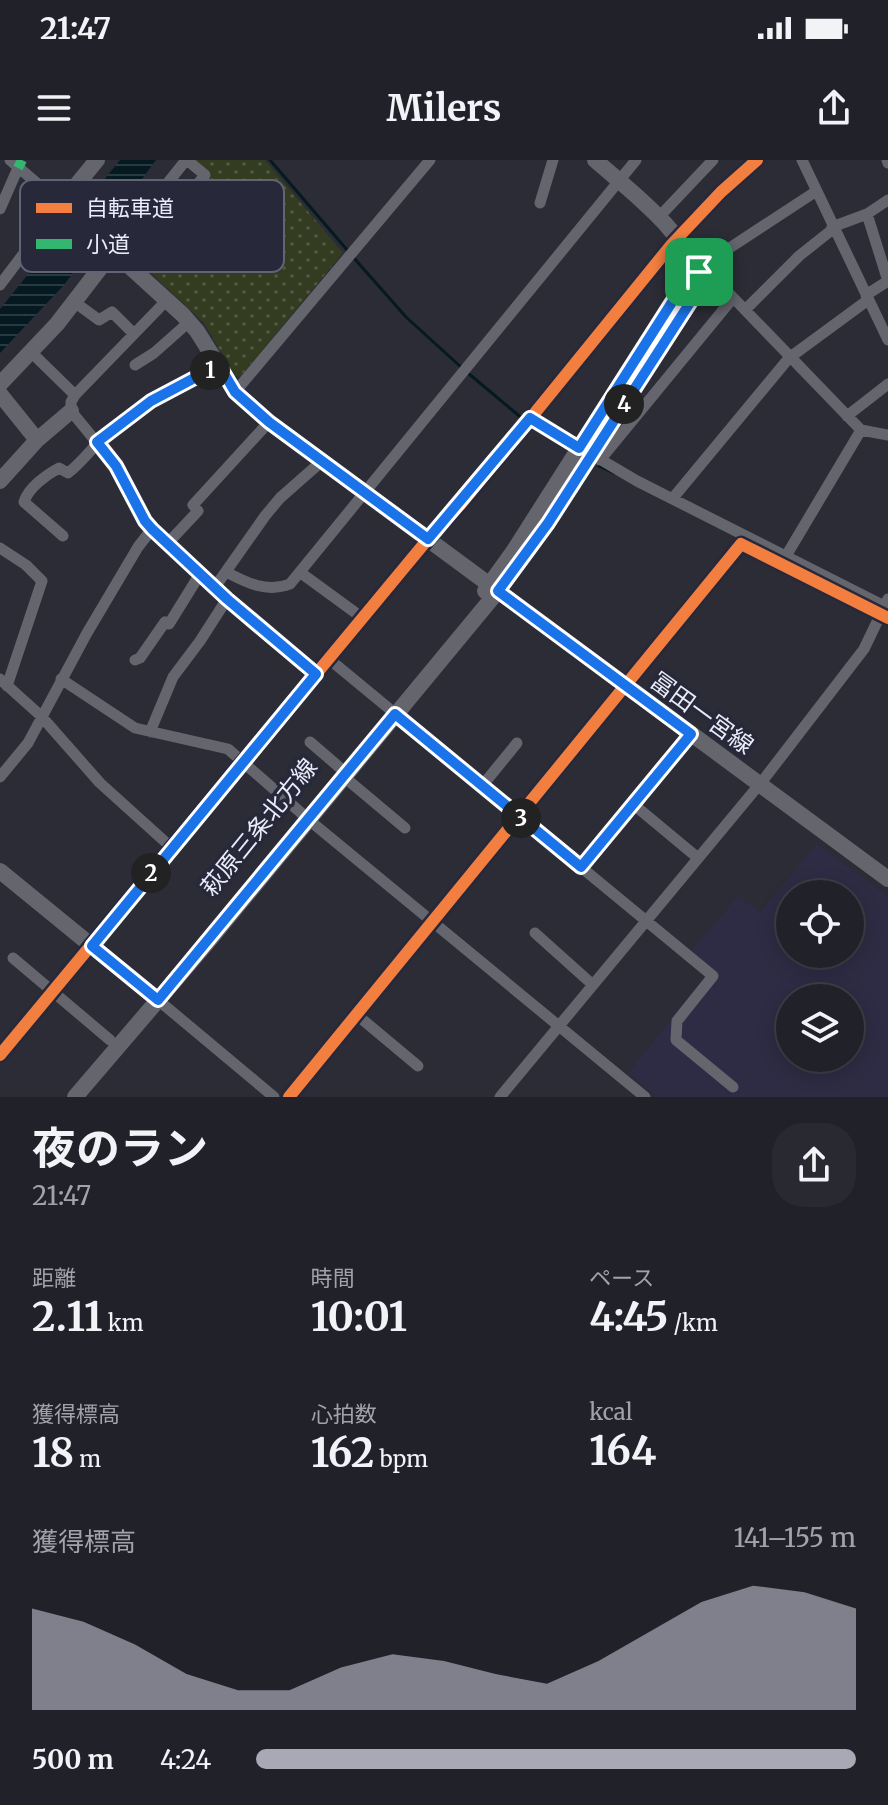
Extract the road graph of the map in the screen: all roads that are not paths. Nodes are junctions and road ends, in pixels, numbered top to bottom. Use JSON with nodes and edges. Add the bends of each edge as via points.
{"nodes":[{"id":1,"x":97,"y":160,"type":"edge"},
{"id":2,"x":187,"y":160,"type":"edge"},
{"id":3,"x":430,"y":160,"type":"edge"},
{"id":4,"x":553,"y":160,"type":"edge"},
{"id":5,"x":595,"y":160,"type":"edge"},
{"id":6,"x":636,"y":160,"type":"edge"},
{"id":7,"x":713,"y":160,"type":"edge"},
{"id":8,"x":757,"y":160,"type":"edge"},
{"id":9,"x":802,"y":160,"type":"edge"},
{"id":10,"x":14,"y":164,"type":"edge"},
{"id":11,"x":33,"y":180,"type":"edge"},
{"id":12,"x":81,"y":180,"type":"edge"},
{"id":13,"x":171,"y":180,"type":"edge"},
{"id":14,"x":201,"y":180,"type":"edge"},
{"id":15,"x":619,"y":181,"type":"junction"},
{"id":16,"x":815,"y":192,"type":"junction"},
{"id":17,"x":888,"y":200,"type":"edge"},
{"id":18,"x":540,"y":203,"type":"dead end"},
{"id":19,"x":0,"y":209,"type":"edge"},
{"id":20,"x":867,"y":214,"type":"junction"},
{"id":21,"x":659,"y":217,"type":"junction"},
{"id":22,"x":833,"y":228,"type":"junction"},
{"id":23,"x":676,"y":239,"type":"junction"},
{"id":24,"x":20,"y":258,"type":"edge"},
{"id":25,"x":697,"y":269,"type":"junction"},
{"id":26,"x":96,"y":272,"type":"edge"},
{"id":27,"x":137,"y":272,"type":"edge"},
{"id":28,"x":0,"y":285,"type":"edge"},
{"id":29,"x":733,"y":298,"type":"junction"},
{"id":30,"x":867,"y":298,"type":"junction"},
{"id":31,"x":73,"y":301,"type":"junction"},
{"id":32,"x":166,"y":301,"type":"junction"},
{"id":33,"x":745,"y":310,"type":"junction"},
{"id":34,"x":189,"y":322,"type":"junction"},
{"id":35,"x":133,"y":333,"type":"junction"},
{"id":36,"x":888,"y":340,"type":"edge"},
{"id":37,"x":31,"y":352,"type":"junction"},
{"id":38,"x":789,"y":358,"type":"junction"},
{"id":39,"x":135,"y":365,"type":"dead end"},
{"id":40,"x":219,"y":365,"type":"junction"},
{"id":41,"x":0,"y":384,"type":"edge"},
{"id":42,"x":888,"y":384,"type":"edge"},
{"id":43,"x":235,"y":392,"type":"junction"},
{"id":44,"x":0,"y":394,"type":"edge"},
{"id":45,"x":73,"y":403,"type":"junction"},
{"id":46,"x":847,"y":416,"type":"junction"},
{"id":47,"x":528,"y":421,"type":"junction"},
{"id":48,"x":269,"y":422,"type":"junction"},
{"id":49,"x":861,"y":430,"type":"junction"},
{"id":50,"x":888,"y":435,"type":"edge"},
{"id":51,"x":37,"y":440,"type":"junction"},
{"id":52,"x":97,"y":442,"type":"junction"},
{"id":53,"x":590,"y":455,"type":"junction"},
{"id":54,"x":322,"y":461,"type":"junction"},
{"id":55,"x":0,"y":481,"type":"edge"},
{"id":56,"x":366,"y":493,"type":"junction"},
{"id":57,"x":673,"y":498,"type":"junction"},
{"id":58,"x":152,"y":529,"type":"junction"},
{"id":59,"x":63,"y":536,"type":"dead end"},
{"id":60,"x":428,"y":539,"type":"junction"},
{"id":61,"x":168,"y":543,"type":"junction"},
{"id":62,"x":0,"y":548,"type":"edge"},
{"id":63,"x":786,"y":556,"type":"junction"},
{"id":64,"x":226,"y":572,"type":"junction"},
{"id":65,"x":301,"y":573,"type":"junction"},
{"id":66,"x":200,"y":574,"type":"junction"},
{"id":67,"x":215,"y":587,"type":"junction"},
{"id":68,"x":493,"y":588,"type":"junction"},
{"id":69,"x":227,"y":599,"type":"junction"},
{"id":70,"x":885,"y":610,"type":"edge"},
{"id":71,"x":364,"y":619,"type":"junction"},
{"id":72,"x":329,"y":659,"type":"junction"},
{"id":73,"x":135,"y":660,"type":"dead end"},
{"id":74,"x":316,"y":674,"type":"junction"},
{"id":75,"x":61,"y":679,"type":"junction"},
{"id":76,"x":3,"y":682,"type":"edge"},
{"id":77,"x":625,"y":686,"type":"junction"},
{"id":78,"x":391,"y":711,"type":"junction"},
{"id":79,"x":41,"y":716,"type":"junction"},
{"id":80,"x":150,"y":732,"type":"junction"},
{"id":81,"x":691,"y":734,"type":"junction"},
{"id":82,"x":310,"y":742,"type":"dead end"},
{"id":83,"x":517,"y":743,"type":"dead end"},
{"id":84,"x":243,"y":762,"type":"junction"},
{"id":85,"x":341,"y":772,"type":"junction"},
{"id":86,"x":0,"y":777,"type":"edge"},
{"id":87,"x":760,"y":785,"type":"junction"},
{"id":88,"x":482,"y":786,"type":"junction"},
{"id":89,"x":633,"y":804,"type":"junction"},
{"id":90,"x":305,"y":815,"type":"junction"},
{"id":91,"x":519,"y":816,"type":"junction"},
{"id":92,"x":405,"y":828,"type":"dead end"},
{"id":93,"x":172,"y":848,"type":"junction"},
{"id":94,"x":698,"y":858,"type":"junction"},
{"id":95,"x":581,"y":867,"type":"junction"},
{"id":96,"x":0,"y":871,"type":"edge"},
{"id":97,"x":888,"y":878,"type":"edge"},
{"id":98,"x":645,"y":921,"type":"junction"},
{"id":99,"x":434,"y":922,"type":"junction"},
{"id":100,"x":535,"y":933,"type":"dead end"},
{"id":101,"x":92,"y":946,"type":"junction"},
{"id":102,"x":13,"y":958,"type":"dead end"},
{"id":103,"x":593,"y":985,"type":"junction"},
{"id":104,"x":53,"y":991,"type":"junction"},
{"id":105,"x":154,"y":997,"type":"junction"},
{"id":106,"x":357,"y":1015,"type":"junction"},
{"id":107,"x":560,"y":1026,"type":"junction"},
{"id":108,"x":110,"y":1040,"type":"junction"},
{"id":109,"x":0,"y":1055,"type":"edge"},
{"id":110,"x":418,"y":1066,"type":"dead end"},
{"id":111,"x":733,"y":1087,"type":"dead end"},
{"id":112,"x":61,"y":1097,"type":"edge"},
{"id":113,"x":75,"y":1097,"type":"edge"},
{"id":114,"x":274,"y":1097,"type":"edge"},
{"id":115,"x":289,"y":1097,"type":"edge"},
{"id":116,"x":500,"y":1097,"type":"edge"},
{"id":117,"x":645,"y":1097,"type":"edge"}],
"edges":[{"from":1,"to":12,"type":"main road"},
{"from":2,"to":13,"type":"street"},
{"from":2,"to":14,"type":"street","via":[[205,175]]},
{"from":3,"to":43,"type":"street"},
{"from":4,"to":18,"type":"street"},
{"from":5,"to":15,"type":"main road"},
{"from":6,"to":15,"type":"street"},
{"from":7,"to":21,"type":"street"},
{"from":8,"to":23,"type":"street"},
{"from":9,"to":16,"type":"street"},
{"from":10,"to":11,"type":"street"},
{"from":10,"to":19,"type":"street"},
{"from":15,"to":21,"type":"main road"},
{"from":15,"to":56,"type":"street"},
{"from":16,"to":22,"type":"street"},
{"from":16,"to":25,"type":"street"},
{"from":17,"to":20,"type":"street"},
{"from":20,"to":22,"type":"street"},
{"from":20,"to":30,"type":"street","via":[[888,281]]},
{"from":21,"to":23,"type":"main road"},
{"from":22,"to":30,"type":"street"},
{"from":22,"to":33,"type":"street"},
{"from":23,"to":25,"type":"main road"},
{"from":23,"to":47,"type":"street"},
{"from":24,"to":28,"type":"street"},
{"from":25,"to":29,"type":"street"},
{"from":25,"to":53,"type":"main road","name":"萩原三条北方線","via":[[702,284]]},
{"from":26,"to":31,"type":"main road"},
{"from":27,"to":32,"type":"main road","name":"冨田一宮線"},
{"from":29,"to":33,"type":"street"},
{"from":29,"to":53,"type":"street"},
{"from":30,"to":36,"type":"street"},
{"from":30,"to":38,"type":"street"},
{"from":31,"to":35,"type":"street","via":[[99,320],[114,313]]},
{"from":31,"to":37,"type":"main road"},
{"from":32,"to":34,"type":"main road","name":"冨田一宮線"},
{"from":32,"to":35,"type":"street"},
{"from":33,"to":38,"type":"street"},
{"from":34,"to":39,"type":"street"},
{"from":34,"to":40,"type":"main road","name":"冨田一宮線"},
{"from":35,"to":45,"type":"street"},
{"from":37,"to":41,"type":"main road"},
{"from":37,"to":45,"type":"street"},
{"from":38,"to":46,"type":"street"},
{"from":38,"to":57,"type":"street"},
{"from":40,"to":43,"type":"main road","name":"冨田一宮線"},
{"from":40,"to":52,"type":"street","via":[[151,401]]},
{"from":42,"to":46,"type":"street"},
{"from":43,"to":48,"type":"main road","name":"冨田一宮線"},
{"from":44,"to":51,"type":"main road"},
{"from":45,"to":51,"type":"main road"},
{"from":45,"to":52,"type":"street"},
{"from":46,"to":49,"type":"street"},
{"from":47,"to":53,"type":"street"},
{"from":47,"to":60,"type":"street"},
{"from":48,"to":54,"type":"main road","name":"冨田一宮線"},
{"from":48,"to":61,"type":"street","via":[[193,505],[198,511]]},
{"from":49,"to":50,"type":"street"},
{"from":49,"to":63,"type":"street"},
{"from":51,"to":55,"type":"main road"},
{"from":52,"to":58,"type":"street"},
{"from":52,"to":59,"type":"street","via":[[68,473],[59,468],[49,473],[23,499]]},
{"from":53,"to":57,"type":"street"},
{"from":53,"to":68,"type":"main road","name":"萩原三条北方線","via":[[548,523]]},
{"from":54,"to":56,"type":"main road","name":"冨田一宮線"},
{"from":54,"to":64,"type":"street","via":[[280,498]]},
{"from":56,"to":60,"type":"main road","name":"冨田一宮線"},
{"from":56,"to":65,"type":"street"},
{"from":57,"to":63,"type":"street"},
{"from":58,"to":61,"type":"street"},
{"from":58,"to":75,"type":"street"},
{"from":60,"to":68,"type":"main road","name":"冨田一宮線"},
{"from":60,"to":71,"type":"street"},
{"from":61,"to":66,"type":"street"},
{"from":62,"to":76,"type":"street","via":[[42,581]]},
{"from":63,"to":70,"type":"street"},
{"from":64,"to":65,"type":"street","via":[[267,588],[281,588]]},
{"from":64,"to":67,"type":"street"},
{"from":65,"to":71,"type":"street"},
{"from":66,"to":67,"type":"street"},
{"from":66,"to":73,"type":"street","via":[[169,624],[165,622]]},
{"from":67,"to":69,"type":"street"},
{"from":68,"to":77,"type":"main road","name":"冨田一宮線"},
{"from":68,"to":78,"type":"main road","name":"萩原三条北方線"},
{"from":69,"to":74,"type":"street"},
{"from":69,"to":80,"type":"street","via":[[173,677]]},
{"from":70,"to":77,"type":"street","via":[[741,544]]},
{"from":70,"to":87,"type":"street","via":[[864,649]]},
{"from":71,"to":72,"type":"street"},
{"from":72,"to":74,"type":"street"},
{"from":72,"to":78,"type":"street"},
{"from":74,"to":84,"type":"street"},
{"from":75,"to":79,"type":"street"},
{"from":75,"to":80,"type":"street","via":[[135,728]]},
{"from":76,"to":79,"type":"street"},
{"from":77,"to":81,"type":"main road","name":"冨田一宮線"},
{"from":77,"to":91,"type":"street"},
{"from":78,"to":85,"type":"main road","name":"萩原三条北方線"},
{"from":78,"to":88,"type":"street"},
{"from":79,"to":86,"type":"street","via":[[28,743]]},
{"from":79,"to":93,"type":"street","via":[[100,783]]},
{"from":80,"to":84,"type":"street","via":[[228,749]]},
{"from":81,"to":87,"type":"main road","name":"冨田一宮線"},
{"from":81,"to":89,"type":"street"},
{"from":82,"to":85,"type":"street"},
{"from":83,"to":88,"type":"street"},
{"from":84,"to":90,"type":"street"},
{"from":84,"to":93,"type":"street"},
{"from":85,"to":90,"type":"main road","name":"萩原三条北方線"},
{"from":85,"to":92,"type":"street"},
{"from":87,"to":94,"type":"street"},
{"from":87,"to":97,"type":"main road","name":"冨田一宮線"},
{"from":88,"to":91,"type":"street"},
{"from":89,"to":94,"type":"street"},
{"from":89,"to":95,"type":"street"},
{"from":90,"to":99,"type":"street"},
{"from":90,"to":105,"type":"main road","name":"萩原三条北方線"},
{"from":91,"to":95,"type":"street"},
{"from":91,"to":99,"type":"street"},
{"from":93,"to":101,"type":"street"},
{"from":94,"to":98,"type":"street"},
{"from":95,"to":98,"type":"street"},
{"from":96,"to":101,"type":"main road"},
{"from":98,"to":103,"type":"street"},
{"from":98,"to":111,"type":"street","via":[[713,976],[677,1021],[676,1040]]},
{"from":99,"to":106,"type":"street"},
{"from":99,"to":107,"type":"street"},
{"from":100,"to":103,"type":"street"},
{"from":101,"to":104,"type":"street"},
{"from":101,"to":105,"type":"main road"},
{"from":102,"to":104,"type":"street"},
{"from":103,"to":107,"type":"street"},
{"from":104,"to":108,"type":"street"},
{"from":104,"to":109,"type":"street"},
{"from":105,"to":108,"type":"main road","name":"萩原三条北方線"},
{"from":105,"to":113,"type":"main road","name":"萩原三条北方線"},
{"from":105,"to":114,"type":"street"},
{"from":106,"to":110,"type":"street"},
{"from":106,"to":115,"type":"street"},
{"from":107,"to":116,"type":"street"},
{"from":107,"to":117,"type":"street"},
{"from":108,"to":112,"type":"main road","name":"萩原三条北方線"}]}
